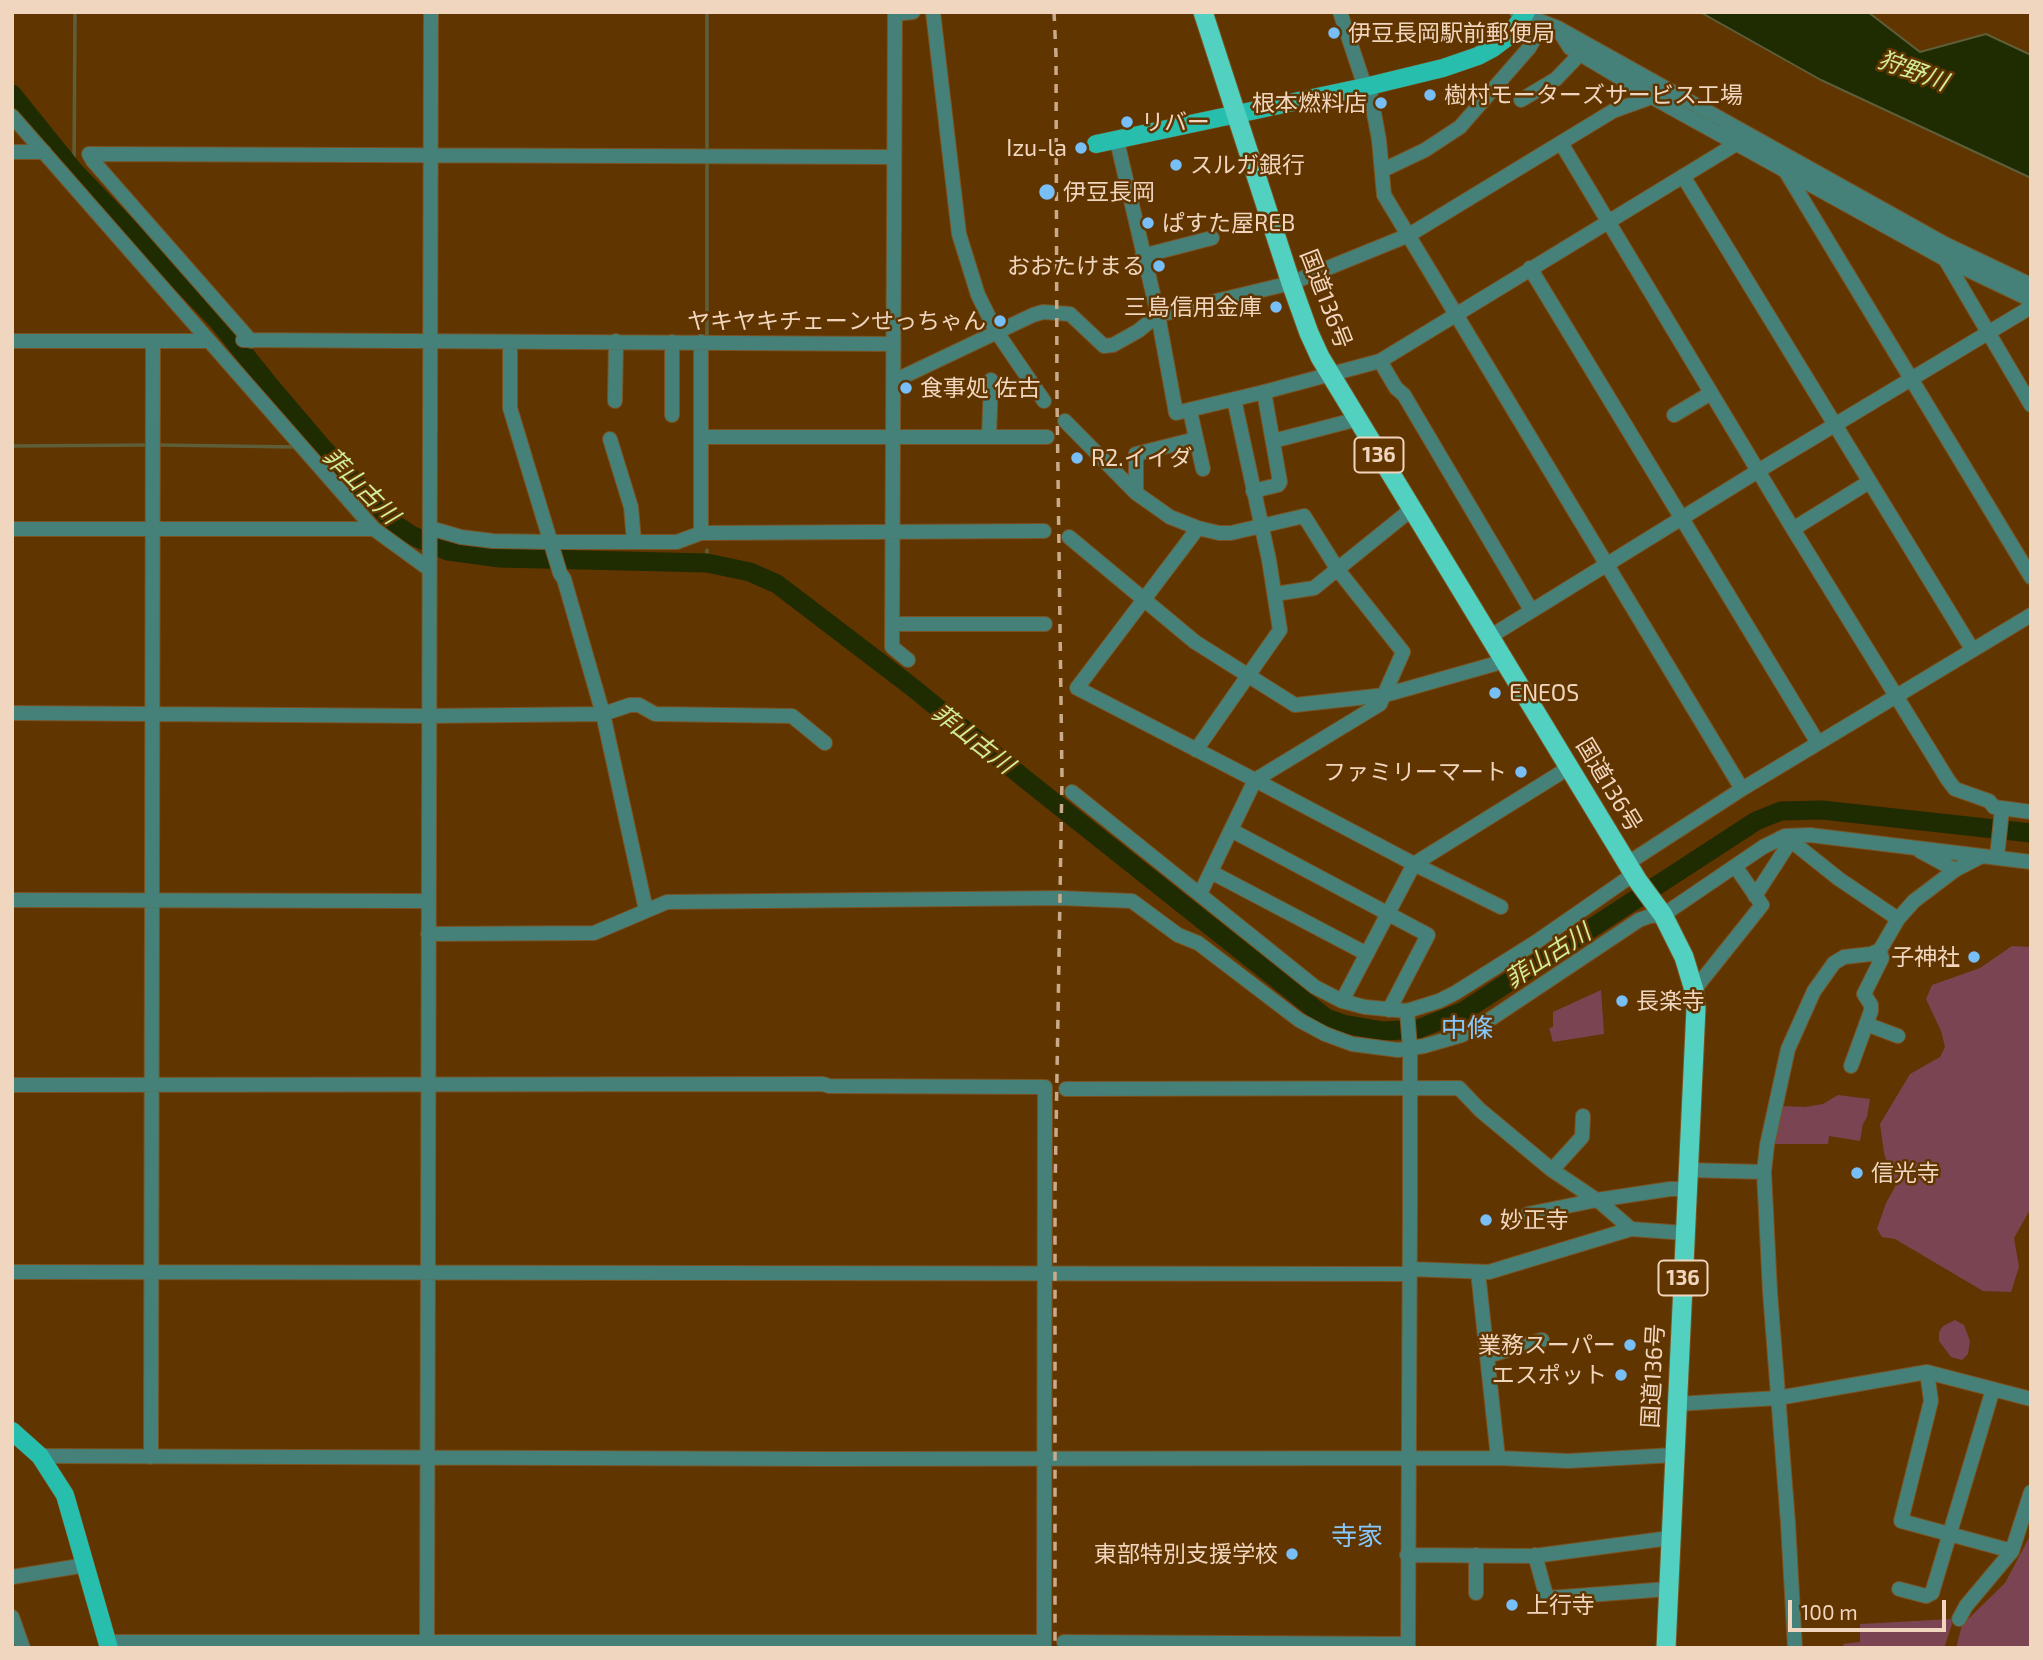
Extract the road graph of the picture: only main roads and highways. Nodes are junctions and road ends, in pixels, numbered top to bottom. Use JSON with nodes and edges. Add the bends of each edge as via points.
{"nodes":[{"id":1,"x":1203,"y":12,"type":"edge"},
{"id":2,"x":1522,"y":14,"type":"edge"},
{"id":3,"x":1237,"y":114,"type":"junction"},
{"id":4,"x":1096,"y":144,"type":"dead end"},
{"id":5,"x":12,"y":1431,"type":"edge"},
{"id":6,"x":108,"y":1645,"type":"edge"},
{"id":7,"x":1666,"y":1648,"type":"edge"}],
"edges":[{"from":1,"to":3,"type":"highway","name":"国道136号","number":"136"},
{"from":2,"to":3,"type":"main road","via":[[1509,36],[1478,56],[1367,87]]},
{"from":3,"to":4,"type":"main road"},
{"from":3,"to":7,"type":"highway","name":"国道136号","number":"136","via":[[1309,333],[1659,911],[1684,957],[1694,990]]},
{"from":5,"to":6,"type":"main road","via":[[40,1456],[65,1494]]}]}
